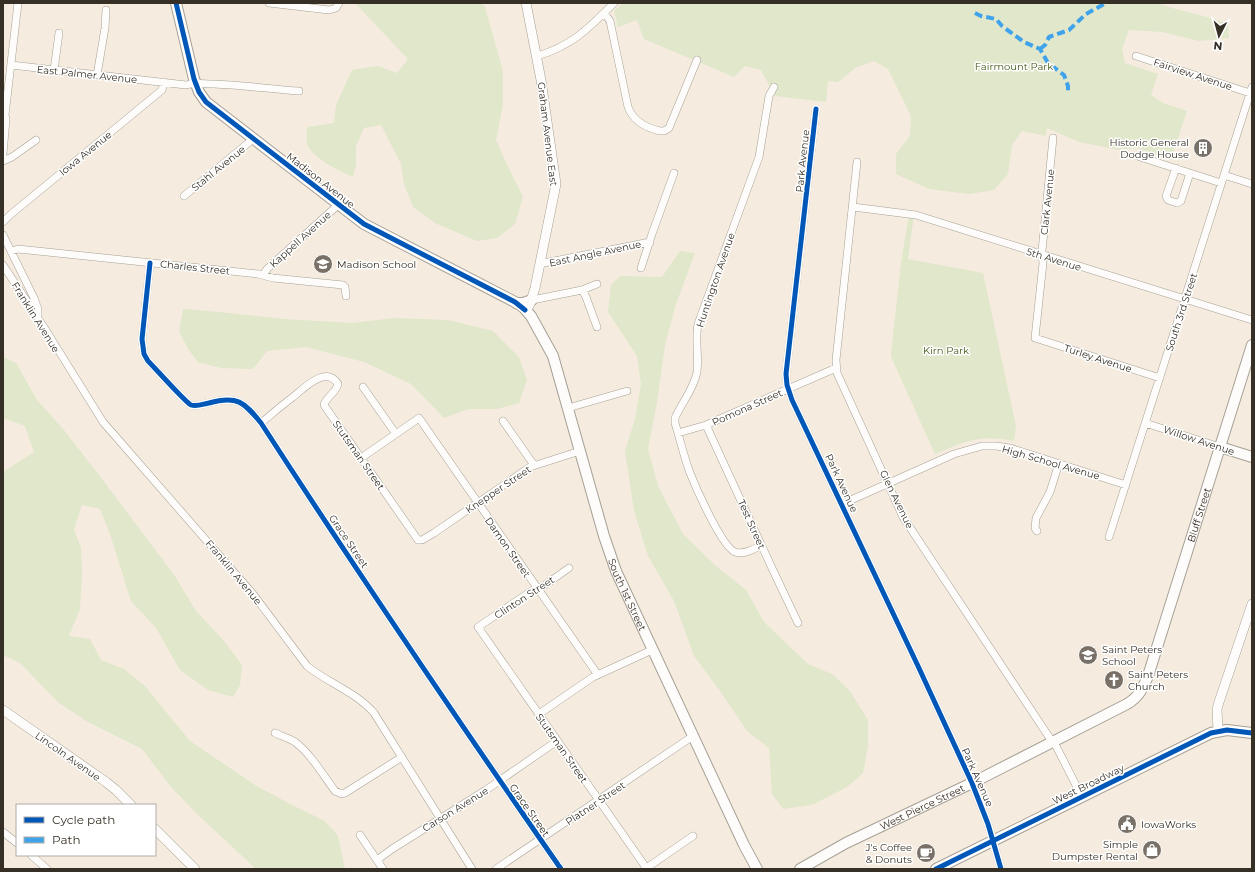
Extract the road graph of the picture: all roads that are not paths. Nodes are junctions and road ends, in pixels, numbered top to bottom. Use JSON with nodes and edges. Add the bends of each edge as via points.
{"nodes":[{"id":1,"x":18,"y":3,"type":"edge"},
{"id":2,"x":176,"y":3,"type":"edge"},
{"id":3,"x":269,"y":3,"type":"edge"},
{"id":4,"x":339,"y":3,"type":"edge"},
{"id":5,"x":526,"y":3,"type":"edge"},
{"id":6,"x":614,"y":3,"type":"edge"},
{"id":7,"x":106,"y":10,"type":"dead end"},
{"id":8,"x":604,"y":13,"type":"junction"},
{"id":9,"x":58,"y":33,"type":"dead end"},
{"id":10,"x":537,"y":56,"type":"junction"},
{"id":11,"x":1136,"y":56,"type":"dead end"},
{"id":12,"x":697,"y":60,"type":"dead end"},
{"id":13,"x":11,"y":65,"type":"junction"},
{"id":14,"x":54,"y":70,"type":"junction"},
{"id":15,"x":97,"y":75,"type":"junction"},
{"id":16,"x":164,"y":82,"type":"junction"},
{"id":17,"x":195,"y":82,"type":"junction"},
{"id":18,"x":774,"y":87,"type":"dead end"},
{"id":19,"x":1251,"y":90,"type":"edge"},
{"id":20,"x":299,"y":91,"type":"dead end"},
{"id":21,"x":816,"y":109,"type":"dead end"},
{"id":22,"x":4,"y":116,"type":"edge"},
{"id":23,"x":1053,"y":138,"type":"dead end"},
{"id":24,"x":253,"y":139,"type":"junction"},
{"id":25,"x":36,"y":140,"type":"dead end"},
{"id":26,"x":3,"y":154,"type":"edge"},
{"id":27,"x":1140,"y":157,"type":"dead end"},
{"id":28,"x":3,"y":161,"type":"edge"},
{"id":29,"x":857,"y":162,"type":"dead end"},
{"id":30,"x":1176,"y":168,"type":"junction"},
{"id":31,"x":674,"y":173,"type":"dead end"},
{"id":32,"x":1190,"y":173,"type":"junction"},
{"id":33,"x":1224,"y":175,"type":"junction"},
{"id":34,"x":1222,"y":183,"type":"junction"},
{"id":35,"x":1252,"y":184,"type":"edge"},
{"id":36,"x":184,"y":196,"type":"dead end"},
{"id":37,"x":338,"y":205,"type":"junction"},
{"id":38,"x":853,"y":207,"type":"junction"},
{"id":39,"x":3,"y":222,"type":"edge"},
{"id":40,"x":3,"y":235,"type":"edge"},
{"id":41,"x":650,"y":242,"type":"junction"},
{"id":42,"x":11,"y":251,"type":"junction"},
{"id":43,"x":1043,"y":256,"type":"junction"},
{"id":44,"x":150,"y":263,"type":"junction"},
{"id":45,"x":540,"y":263,"type":"junction"},
{"id":46,"x":3,"y":265,"type":"edge"},
{"id":47,"x":641,"y":268,"type":"dead end"},
{"id":48,"x":263,"y":275,"type":"junction"},
{"id":49,"x":597,"y":284,"type":"dead end"},
{"id":50,"x":582,"y":290,"type":"junction"},
{"id":51,"x":346,"y":296,"type":"dead end"},
{"id":52,"x":1185,"y":299,"type":"junction"},
{"id":53,"x":532,"y":300,"type":"junction"},
{"id":54,"x":516,"y":303,"type":"junction"},
{"id":55,"x":526,"y":310,"type":"junction"},
{"id":56,"x":38,"y":319,"type":"junction"},
{"id":57,"x":1252,"y":320,"type":"edge"},
{"id":58,"x":597,"y":327,"type":"dead end"},
{"id":59,"x":1035,"y":338,"type":"joint"},
{"id":60,"x":1252,"y":346,"type":"edge"},
{"id":61,"x":836,"y":368,"type":"junction"},
{"id":62,"x":1160,"y":378,"type":"junction"},
{"id":63,"x":363,"y":387,"type":"dead end"},
{"id":64,"x":788,"y":388,"type":"junction"},
{"id":65,"x":627,"y":391,"type":"dead end"},
{"id":66,"x":568,"y":408,"type":"junction"},
{"id":67,"x":503,"y":421,"type":"dead end"},
{"id":68,"x":261,"y":423,"type":"junction"},
{"id":69,"x":1145,"y":423,"type":"junction"},
{"id":70,"x":706,"y":425,"type":"junction"},
{"id":71,"x":678,"y":433,"type":"junction"},
{"id":72,"x":396,"y":434,"type":"junction"},
{"id":73,"x":1220,"y":447,"type":"junction"},
{"id":74,"x":580,"y":451,"type":"junction"},
{"id":75,"x":1252,"y":457,"type":"edge"},
{"id":76,"x":361,"y":458,"type":"junction"},
{"id":77,"x":1059,"y":463,"type":"junction"},
{"id":78,"x":534,"y":465,"type":"junction"},
{"id":79,"x":888,"y":484,"type":"junction"},
{"id":80,"x":1126,"y":485,"type":"junction"},
{"id":81,"x":478,"y":502,"type":"junction"},
{"id":82,"x":842,"y":504,"type":"junction"},
{"id":83,"x":1037,"y":531,"type":"dead end"},
{"id":84,"x":1109,"y":536,"type":"dead end"},
{"id":85,"x":422,"y":540,"type":"joint"},
{"id":86,"x":761,"y":545,"type":"junction"},
{"id":87,"x":568,"y":568,"type":"dead end"},
{"id":88,"x":537,"y":588,"type":"junction"},
{"id":89,"x":1252,"y":604,"type":"edge"},
{"id":90,"x":798,"y":623,"type":"dead end"},
{"id":91,"x":478,"y":627,"type":"joint"},
{"id":92,"x":652,"y":650,"type":"junction"},
{"id":93,"x":598,"y":675,"type":"junction"},
{"id":94,"x":1145,"y":683,"type":"joint"},
{"id":95,"x":3,"y":710,"type":"edge"},
{"id":96,"x":539,"y":714,"type":"junction"},
{"id":97,"x":1218,"y":731,"type":"junction"},
{"id":98,"x":275,"y":732,"type":"dead end"},
{"id":99,"x":1252,"y":733,"type":"edge"},
{"id":100,"x":693,"y":736,"type":"junction"},
{"id":101,"x":557,"y":741,"type":"junction"},
{"id":102,"x":1052,"y":741,"type":"junction"},
{"id":103,"x":402,"y":757,"type":"junction"},
{"id":104,"x":499,"y":781,"type":"junction"},
{"id":105,"x":972,"y":783,"type":"junction"},
{"id":106,"x":1082,"y":797,"type":"junction"},
{"id":107,"x":599,"y":800,"type":"junction"},
{"id":108,"x":130,"y":804,"type":"edge"},
{"id":109,"x":440,"y":818,"type":"junction"},
{"id":110,"x":156,"y":830,"type":"edge"},
{"id":111,"x":3,"y":832,"type":"edge"},
{"id":112,"x":360,"y":835,"type":"dead end"},
{"id":113,"x":693,"y":836,"type":"dead end"},
{"id":114,"x":540,"y":840,"type":"junction"},
{"id":115,"x":992,"y":841,"type":"junction"},
{"id":116,"x":16,"y":842,"type":"edge"},
{"id":117,"x":32,"y":856,"type":"edge"},
{"id":118,"x":377,"y":860,"type":"junction"},
{"id":119,"x":47,"y":869,"type":"edge"},
{"id":120,"x":195,"y":869,"type":"edge"},
{"id":121,"x":383,"y":869,"type":"edge"},
{"id":122,"x":472,"y":869,"type":"edge"},
{"id":123,"x":496,"y":869,"type":"edge"},
{"id":124,"x":561,"y":869,"type":"edge"},
{"id":125,"x":646,"y":869,"type":"edge"},
{"id":126,"x":757,"y":869,"type":"edge"},
{"id":127,"x":800,"y":869,"type":"edge"},
{"id":128,"x":936,"y":869,"type":"edge"},
{"id":129,"x":1000,"y":869,"type":"edge"}],
"edges":[{"from":1,"to":13,"type":"street"},
{"from":2,"to":17,"type":"main road","name":"Madison Avenue"},
{"from":3,"to":4,"type":"street","via":[[329,10],[336,8]]},
{"from":5,"to":10,"type":"street","name":"Graham Avenue East"},
{"from":6,"to":8,"type":"street"},
{"from":7,"to":15,"type":"street"},
{"from":8,"to":10,"type":"street","via":[[565,46]]},
{"from":8,"to":12,"type":"street","via":[[610,21],[629,111],[643,125],[660,131],[669,128]]},
{"from":9,"to":14,"type":"street"},
{"from":10,"to":45,"type":"street","name":"Graham Avenue East","via":[[556,184]]},
{"from":11,"to":19,"type":"street","name":"Fairview Avenue"},
{"from":13,"to":14,"type":"street","name":"East Palmer Avenue"},
{"from":13,"to":22,"type":"street"},
{"from":14,"to":15,"type":"street","name":"East Palmer Avenue"},
{"from":15,"to":16,"type":"street","name":"East Palmer Avenue"},
{"from":16,"to":17,"type":"street","name":"East Palmer Avenue","via":[[186,85]]},
{"from":16,"to":39,"type":"street","name":"Iowa Avenue","via":[[162,90]]},
{"from":17,"to":20,"type":"street","name":"East Palmer Avenue"},
{"from":17,"to":24,"type":"main road","name":"Madison Avenue","via":[[206,102]]},
{"from":18,"to":71,"type":"street","name":"Huntington Avenue","via":[[769,96],[759,157],[698,324],[697,371],[692,389],[675,418]]},
{"from":19,"to":33,"type":"street","name":"South 3rd Street"},
{"from":21,"to":64,"type":"street","name":"Park Avenue","via":[[786,374]]},
{"from":22,"to":26,"type":"street","via":[[6,119]]},
{"from":23,"to":43,"type":"street","name":"Clark Avenue"},
{"from":24,"to":36,"type":"street","name":"Stahl Avenue"},
{"from":24,"to":37,"type":"main road","name":"Madison Avenue"},
{"from":25,"to":28,"type":"street","via":[[12,158]]},
{"from":27,"to":30,"type":"street"},
{"from":29,"to":38,"type":"street","name":"Glen Avenue"},
{"from":30,"to":32,"type":"street"},
{"from":30,"to":32,"type":"street","via":[[1166,196],[1168,200],[1177,203],[1181,201]]},
{"from":31,"to":41,"type":"street"},
{"from":32,"to":34,"type":"street"},
{"from":33,"to":34,"type":"street","name":"South 3rd Street"},
{"from":33,"to":35,"type":"street"},
{"from":34,"to":52,"type":"street","name":"South 3rd Street"},
{"from":37,"to":48,"type":"street","name":"Kappell Avenue"},
{"from":37,"to":54,"type":"main road","name":"Madison Avenue","via":[[364,224]]},
{"from":38,"to":43,"type":"street","name":"5th Avenue","via":[[916,215]]},
{"from":38,"to":61,"type":"street","name":"Glen Avenue"},
{"from":40,"to":42,"type":"street"},
{"from":41,"to":45,"type":"street","name":"East Angle Avenue"},
{"from":41,"to":47,"type":"street"},
{"from":42,"to":44,"type":"street","name":"Charles Street","via":[[18,249]]},
{"from":42,"to":56,"type":"street","via":[[34,298]]},
{"from":43,"to":52,"type":"street","name":"5th Avenue"},
{"from":43,"to":59,"type":"street","name":"Clark Avenue"},
{"from":44,"to":48,"type":"street","name":"Charles Street"},
{"from":44,"to":68,"type":"street","name":"Grace Street","via":[[142,339],[144,354],[148,361],[188,403],[198,406],[233,400],[245,405]]},
{"from":45,"to":53,"type":"street","name":"Graham Avenue East"},
{"from":46,"to":56,"type":"street","name":"Franklin Avenue"},
{"from":48,"to":51,"type":"street","name":"Charles Street","via":[[343,285]]},
{"from":49,"to":50,"type":"street"},
{"from":50,"to":53,"type":"street"},
{"from":50,"to":58,"type":"street"},
{"from":52,"to":57,"type":"street","name":"5th Avenue"},
{"from":52,"to":62,"type":"street","name":"South 3rd Street"},
{"from":53,"to":54,"type":"main road"},
{"from":53,"to":55,"type":"street","name":"Graham Avenue East"},
{"from":54,"to":55,"type":"main road","name":"Madison Avenue"},
{"from":55,"to":66,"type":"main road","name":"South 1st Street","via":[[553,356]]},
{"from":56,"to":103,"type":"street","name":"Franklin Avenue","via":[[102,422],[248,588],[302,660],[317,673],[368,706]]},
{"from":59,"to":62,"type":"street","name":"Turley Avenue"},
{"from":60,"to":73,"type":"main road","name":"Bluff Street"},
{"from":61,"to":64,"type":"street","name":"Pomona Street"},
{"from":61,"to":79,"type":"street","name":"Glen Avenue"},
{"from":62,"to":69,"type":"street","name":"South 3rd Street"},
{"from":63,"to":72,"type":"street"},
{"from":64,"to":70,"type":"street","name":"Pomona Street"},
{"from":64,"to":82,"type":"street","name":"Park Avenue"},
{"from":65,"to":66,"type":"street"},
{"from":66,"to":74,"type":"main road","name":"South 1st Street"},
{"from":67,"to":78,"type":"street"},
{"from":68,"to":76,"type":"street","name":"Stutsman Street","via":[[311,382],[332,378],[338,384],[324,405]]},
{"from":68,"to":104,"type":"street","name":"Grace Street"},
{"from":69,"to":73,"type":"street","name":"Willow Avenue"},
{"from":69,"to":80,"type":"street","name":"South 3rd Street"},
{"from":70,"to":71,"type":"street","name":"Pomona Street"},
{"from":70,"to":86,"type":"street","name":"Test Street"},
{"from":71,"to":86,"type":"street","name":"Huntington Avenue","via":[[697,490],[729,547],[738,553]]},
{"from":72,"to":76,"type":"street"},
{"from":72,"to":81,"type":"street","name":"Damon Street","via":[[419,418]]},
{"from":73,"to":75,"type":"main road","name":"Willow Avenue"},
{"from":73,"to":94,"type":"main road","name":"Bluff Street"},
{"from":74,"to":78,"type":"street","name":"Knepper Street"},
{"from":74,"to":92,"type":"main road","name":"South 1st Street","via":[[613,564]]},
{"from":76,"to":85,"type":"street","name":"Stutsman Street","via":[[418,540]]},
{"from":77,"to":79,"type":"street","name":"High School Avenue","via":[[1010,448],[982,446],[954,454]]},
{"from":77,"to":80,"type":"street","name":"High School Avenue"},
{"from":77,"to":83,"type":"street","via":[[1050,492],[1036,518]]},
{"from":78,"to":81,"type":"street","name":"Knepper Street"},
{"from":79,"to":82,"type":"street","name":"High School Avenue"},
{"from":79,"to":102,"type":"street","name":"Glen Avenue","via":[[908,525]]},
{"from":80,"to":84,"type":"street","name":"South 3rd Street"},
{"from":81,"to":85,"type":"street","name":"Knepper Street"},
{"from":81,"to":88,"type":"street","name":"Damon Street"},
{"from":82,"to":105,"type":"street","name":"Park Avenue"},
{"from":86,"to":90,"type":"street","name":"Test Street"},
{"from":87,"to":88,"type":"street","name":"Clinton Street"},
{"from":88,"to":91,"type":"street","name":"Clinton Street"},
{"from":88,"to":93,"type":"street","name":"Damon Street"},
{"from":89,"to":97,"type":"street","via":[[1217,709]]},
{"from":91,"to":96,"type":"street","name":"Stutsman Street"},
{"from":92,"to":93,"type":"street"},
{"from":92,"to":100,"type":"main road","name":"South 1st Street"},
{"from":93,"to":96,"type":"street"},
{"from":94,"to":102,"type":"main road","name":"West Pierce Street","via":[[1139,695],[1127,704]]},
{"from":95,"to":108,"type":"street","name":"Lincoln Avenue","via":[[106,782]]},
{"from":96,"to":101,"type":"street","name":"Stutsman Street"},
{"from":97,"to":99,"type":"main road","name":"West Broadway","via":[[1236,730]]},
{"from":97,"to":106,"type":"main road","name":"West Broadway"},
{"from":98,"to":103,"type":"street","via":[[299,746],[335,791],[342,794]]},
{"from":100,"to":107,"type":"street","name":"Platner Street"},
{"from":100,"to":126,"type":"main road","name":"South 1st Street"},
{"from":101,"to":104,"type":"street","name":"Carson Avenue"},
{"from":101,"to":107,"type":"street","name":"Stutsman Street"},
{"from":102,"to":105,"type":"main road","name":"West Pierce Street"},
{"from":102,"to":106,"type":"street","name":"Glen Avenue"},
{"from":103,"to":109,"type":"street","name":"Franklin Avenue"},
{"from":104,"to":109,"type":"street","name":"Carson Avenue"},
{"from":104,"to":114,"type":"street","name":"Grace Street"},
{"from":105,"to":115,"type":"street","name":"Park Avenue"},
{"from":105,"to":127,"type":"main road","name":"West Pierce Street","via":[[846,843]]},
{"from":106,"to":115,"type":"main road","name":"West Broadway"},
{"from":107,"to":114,"type":"street","name":"Platner Street"},
{"from":107,"to":125,"type":"street","name":"Stutsman Street"},
{"from":109,"to":118,"type":"street","name":"Carson Avenue"},
{"from":109,"to":122,"type":"street","name":"Franklin Avenue"},
{"from":110,"to":120,"type":"street"},
{"from":111,"to":116,"type":"street"},
{"from":112,"to":118,"type":"street"},
{"from":113,"to":125,"type":"street"},
{"from":114,"to":123,"type":"street","name":"Platner Street"},
{"from":114,"to":124,"type":"street","name":"Grace Street"},
{"from":115,"to":128,"type":"main road","name":"West Broadway"},
{"from":115,"to":129,"type":"street","name":"Park Avenue"},
{"from":117,"to":119,"type":"street"},
{"from":118,"to":121,"type":"street"}]}
